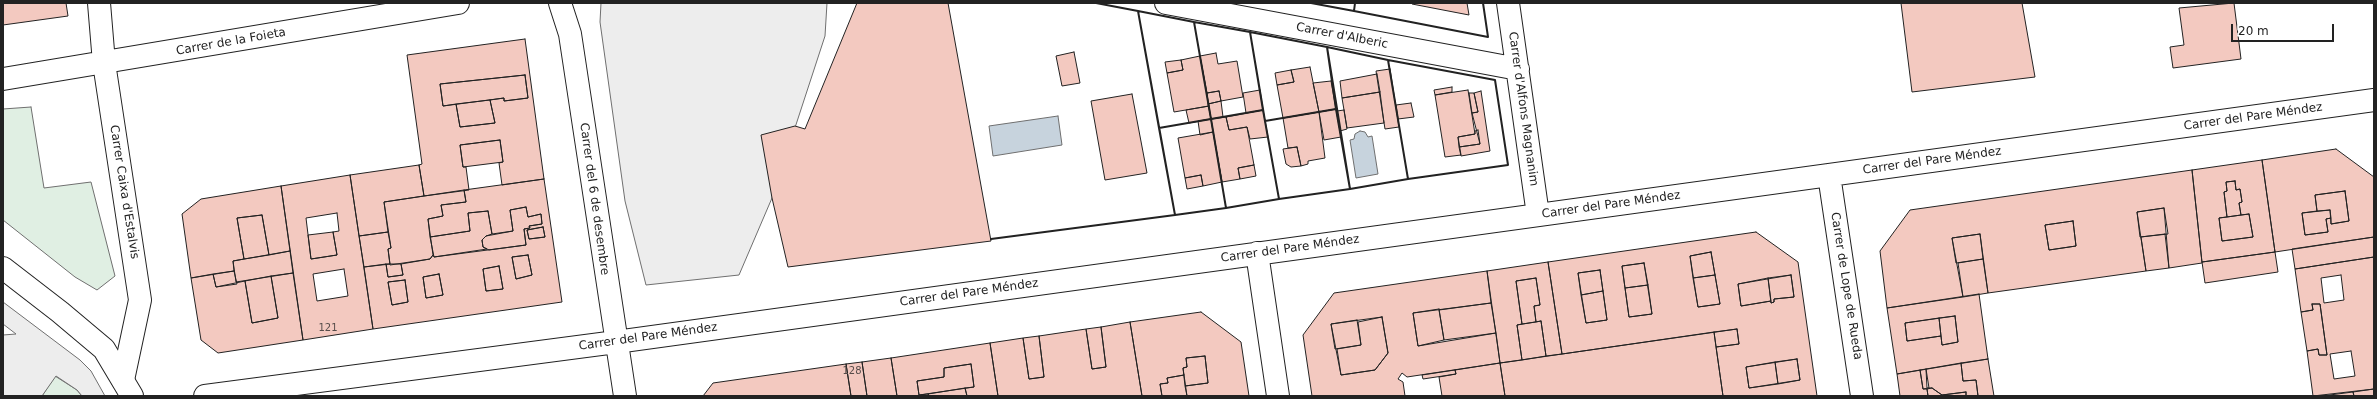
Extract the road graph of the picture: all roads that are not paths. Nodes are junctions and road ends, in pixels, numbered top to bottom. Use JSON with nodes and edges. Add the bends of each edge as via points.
{"nodes":[{"id":1,"x":99,"y":3,"type":"edge"},
{"id":2,"x":458,"y":3,"type":"edge"},
{"id":3,"x":560,"y":3,"type":"edge"},
{"id":4,"x":1166,"y":3,"type":"edge"},
{"id":5,"x":1508,"y":3,"type":"edge"},
{"id":6,"x":104,"y":64,"type":"junction"},
{"id":7,"x":1518,"y":70,"type":"junction"},
{"id":8,"x":3,"y":79,"type":"edge"},
{"id":9,"x":2374,"y":100,"type":"edge"},
{"id":10,"x":1829,"y":175,"type":"junction"},
{"id":11,"x":1538,"y":215,"type":"junction"},
{"id":12,"x":1257,"y":253,"type":"junction"},
{"id":13,"x":3,"y":268,"type":"edge"},
{"id":14,"x":616,"y":342,"type":"junction"},
{"id":15,"x":128,"y":388,"type":"edge"},
{"id":16,"x":205,"y":396,"type":"edge"},
{"id":17,"x":625,"y":396,"type":"edge"},
{"id":18,"x":1278,"y":396,"type":"edge"},
{"id":19,"x":1862,"y":396,"type":"edge"}],
"edges":[{"from":1,"to":6,"type":"street","name":"Carrer Caixa d'Estalvis"},
{"from":2,"to":6,"type":"street","name":"Carrer de la Foieta"},
{"from":3,"to":14,"type":"street","name":"Carrer del 6 de desembre","via":[[570,34]]},
{"from":4,"to":7,"type":"street","name":"Carrer d'Alberic"},
{"from":5,"to":7,"type":"street","name":"Carrer d'Alfons Magnanim"},
{"from":6,"to":8,"type":"street","name":"Carrer de la Foieta"},
{"from":6,"to":15,"type":"street","name":"Carrer Caixa d'Estalvis","via":[[140,300]]},
{"from":7,"to":11,"type":"street","name":"Carrer d'Alfons Magnanim"},
{"from":9,"to":10,"type":"street","name":"Carrer del Pare Méndez"},
{"from":10,"to":11,"type":"street","name":"Carrer del Pare Méndez"},
{"from":10,"to":19,"type":"street","name":"Carrer de Lope de Rueda"},
{"from":11,"to":12,"type":"street","name":"Carrer del Pare Méndez"},
{"from":12,"to":14,"type":"street","name":"Carrer del Pare Méndez"},
{"from":12,"to":18,"type":"street"},
{"from":13,"to":15,"type":"street","name":"Carrer Caixa d'Estalvis","via":[[104,350]]},
{"from":14,"to":16,"type":"street","name":"Carrer del Pare Méndez"},
{"from":14,"to":17,"type":"street","name":"Carrer del 6 de desembre"}]}
